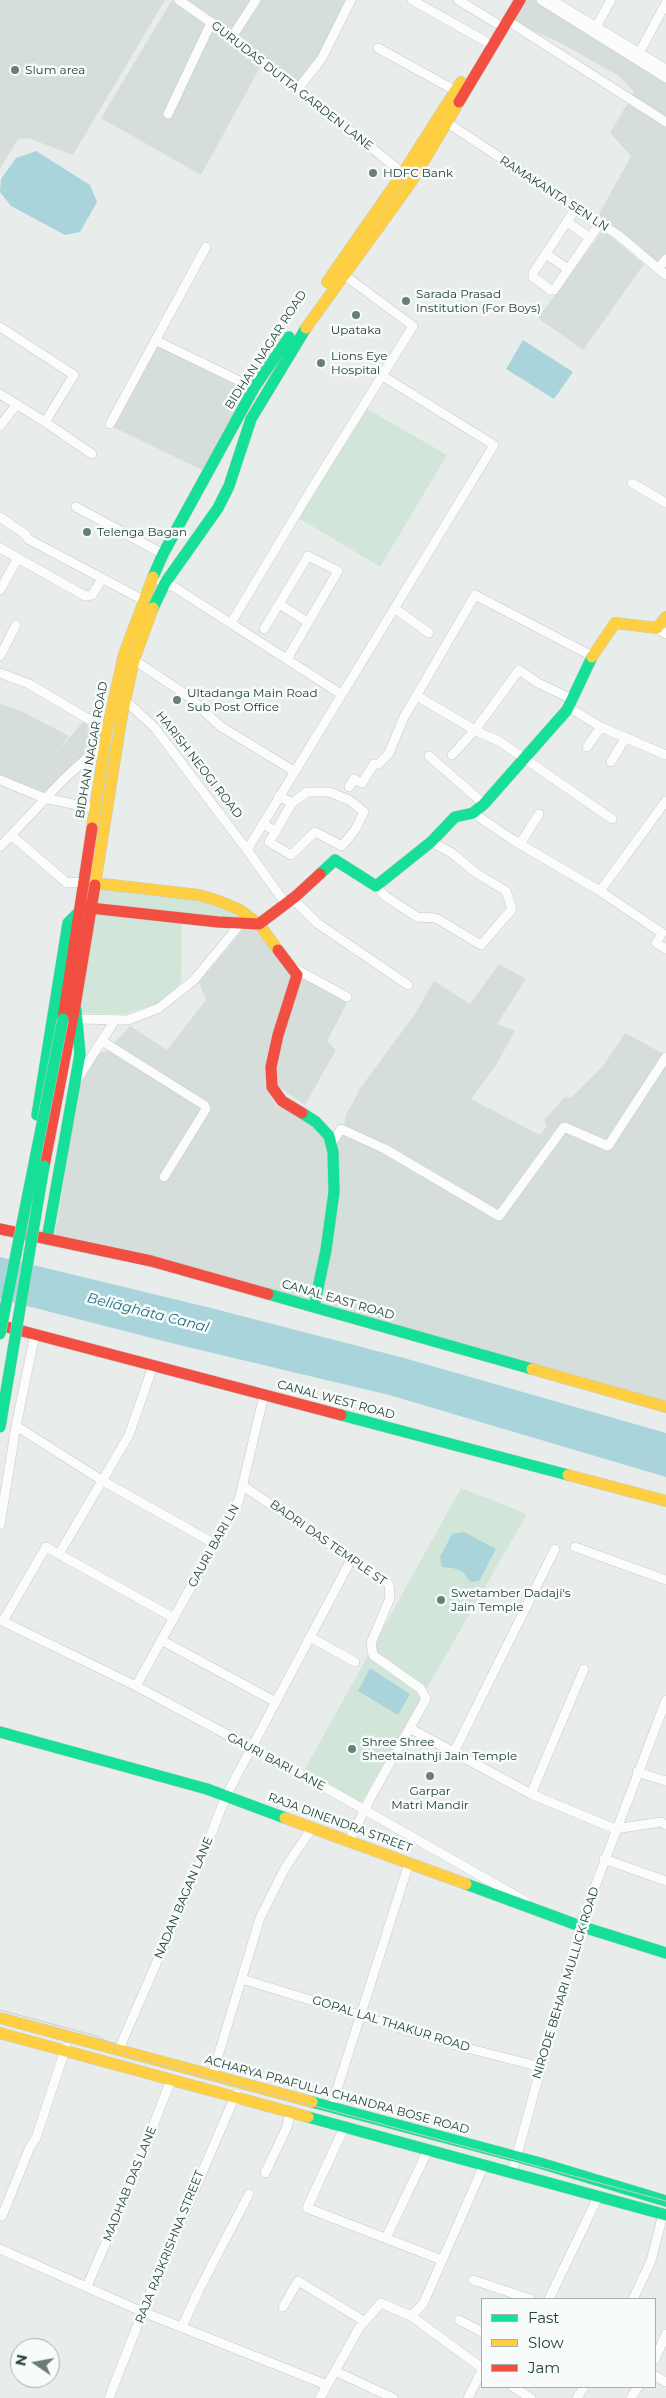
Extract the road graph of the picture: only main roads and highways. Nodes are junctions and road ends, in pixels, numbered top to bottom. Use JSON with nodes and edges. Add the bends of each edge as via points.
{"nodes":[{"id":1,"x":510,"y":0,"type":"edge"},
{"id":2,"x":520,"y":0,"type":"edge"},
{"id":3,"x":502,"y":22,"type":"junction"},
{"id":4,"x":443,"y":120,"type":"junction"},
{"id":5,"x":666,"y":617,"type":"edge"},
{"id":6,"x":661,"y":631,"type":"edge"},
{"id":7,"x":83,"y":882,"type":"junction"},
{"id":8,"x":95,"y":883,"type":"junction"},
{"id":9,"x":83,"y":909,"type":"junction"},
{"id":10,"x":259,"y":924,"type":"junction"},
{"id":11,"x":71,"y":1020,"type":"junction"},
{"id":12,"x":0,"y":1229,"type":"edge"},
{"id":13,"x":14,"y":1232,"type":"junction"},
{"id":14,"x":47,"y":1239,"type":"junction"},
{"id":15,"x":314,"y":1307,"type":"junction"},
{"id":16,"x":0,"y":1326,"type":"edge"},
{"id":17,"x":0,"y":1334,"type":"edge"},
{"id":18,"x":666,"y":1407,"type":"edge"},
{"id":19,"x":0,"y":1427,"type":"edge"},
{"id":20,"x":666,"y":1501,"type":"edge"},
{"id":21,"x":0,"y":1732,"type":"edge"},
{"id":22,"x":666,"y":1953,"type":"edge"},
{"id":23,"x":0,"y":2018,"type":"edge"},
{"id":24,"x":0,"y":2033,"type":"edge"},
{"id":25,"x":666,"y":2201,"type":"edge"},
{"id":26,"x":665,"y":2214,"type":"edge"}],
"edges":[{"from":1,"to":3,"type":"main road","name":"BIDHAN NAGAR ROAD"},
{"from":2,"to":3,"type":"main road","name":"BIDHAN NAGAR ROAD"},
{"from":3,"to":4,"type":"main road","name":"BIDHAN NAGAR ROAD"},
{"from":3,"to":4,"type":"main road","name":"BIDHAN NAGAR ROAD","via":[[485,41],[456,90]]},
{"from":4,"to":7,"type":"main road","name":"BIDHAN NAGAR ROAD","via":[[254,388],[163,554],[124,654],[104,746]]},
{"from":4,"to":8,"type":"main road","name":"BIDHAN NAGAR ROAD","via":[[412,180],[314,316],[265,393],[251,419],[229,486],[218,508],[165,583],[154,606],[134,660],[125,700]]},
{"from":5,"to":6,"type":"main road"},
{"from":6,"to":10,"type":"main road","via":[[615,623],[592,656],[570,703],[484,804],[473,813],[454,817],[431,842],[376,886],[335,860]]},
{"from":7,"to":8,"type":"main road"},
{"from":7,"to":9,"type":"main road","name":"BIDHAN NAGAR ROAD"},
{"from":8,"to":9,"type":"main road","name":"BIDHAN NAGAR ROAD"},
{"from":8,"to":10,"type":"main road","via":[[199,895],[240,910]]},
{"from":9,"to":10,"type":"main road"},
{"from":9,"to":11,"type":"main road","name":"BIDHAN NAGAR ROAD"},
{"from":9,"to":11,"type":"main road","name":"BIDHAN NAGAR ROAD"},
{"from":9,"to":13,"type":"main road","via":[[68,922],[50,1049]]},
{"from":10,"to":15,"type":"main road","via":[[297,975],[278,1035],[271,1067],[272,1087],[282,1100],[316,1122],[331,1144],[334,1192]]},
{"from":11,"to":14,"type":"main road","via":[[80,1054]]},
{"from":11,"to":17,"type":"main road","name":"BIDHAN NAGAR ROAD","bridge":true},
{"from":11,"to":19,"type":"main road","name":"BIDHAN NAGAR ROAD","bridge":true},
{"from":12,"to":13,"type":"main road","name":"CANAL EAST ROAD"},
{"from":13,"to":14,"type":"main road","name":"CANAL EAST ROAD"},
{"from":14,"to":15,"type":"main road","name":"CANAL EAST ROAD","via":[[151,1261]]},
{"from":15,"to":18,"type":"main road","name":"CANAL EAST ROAD"},
{"from":16,"to":20,"type":"main road","name":"CANAL WEST ROAD"},
{"from":21,"to":22,"type":"main road","name":"RAJA DINENDRA STREET","via":[[226,1796],[580,1926]]},
{"from":23,"to":25,"type":"main road","name":"ACHARYA PRAFULLA CHANDRA BOSE ROAD"},
{"from":24,"to":26,"type":"main road"}]}
